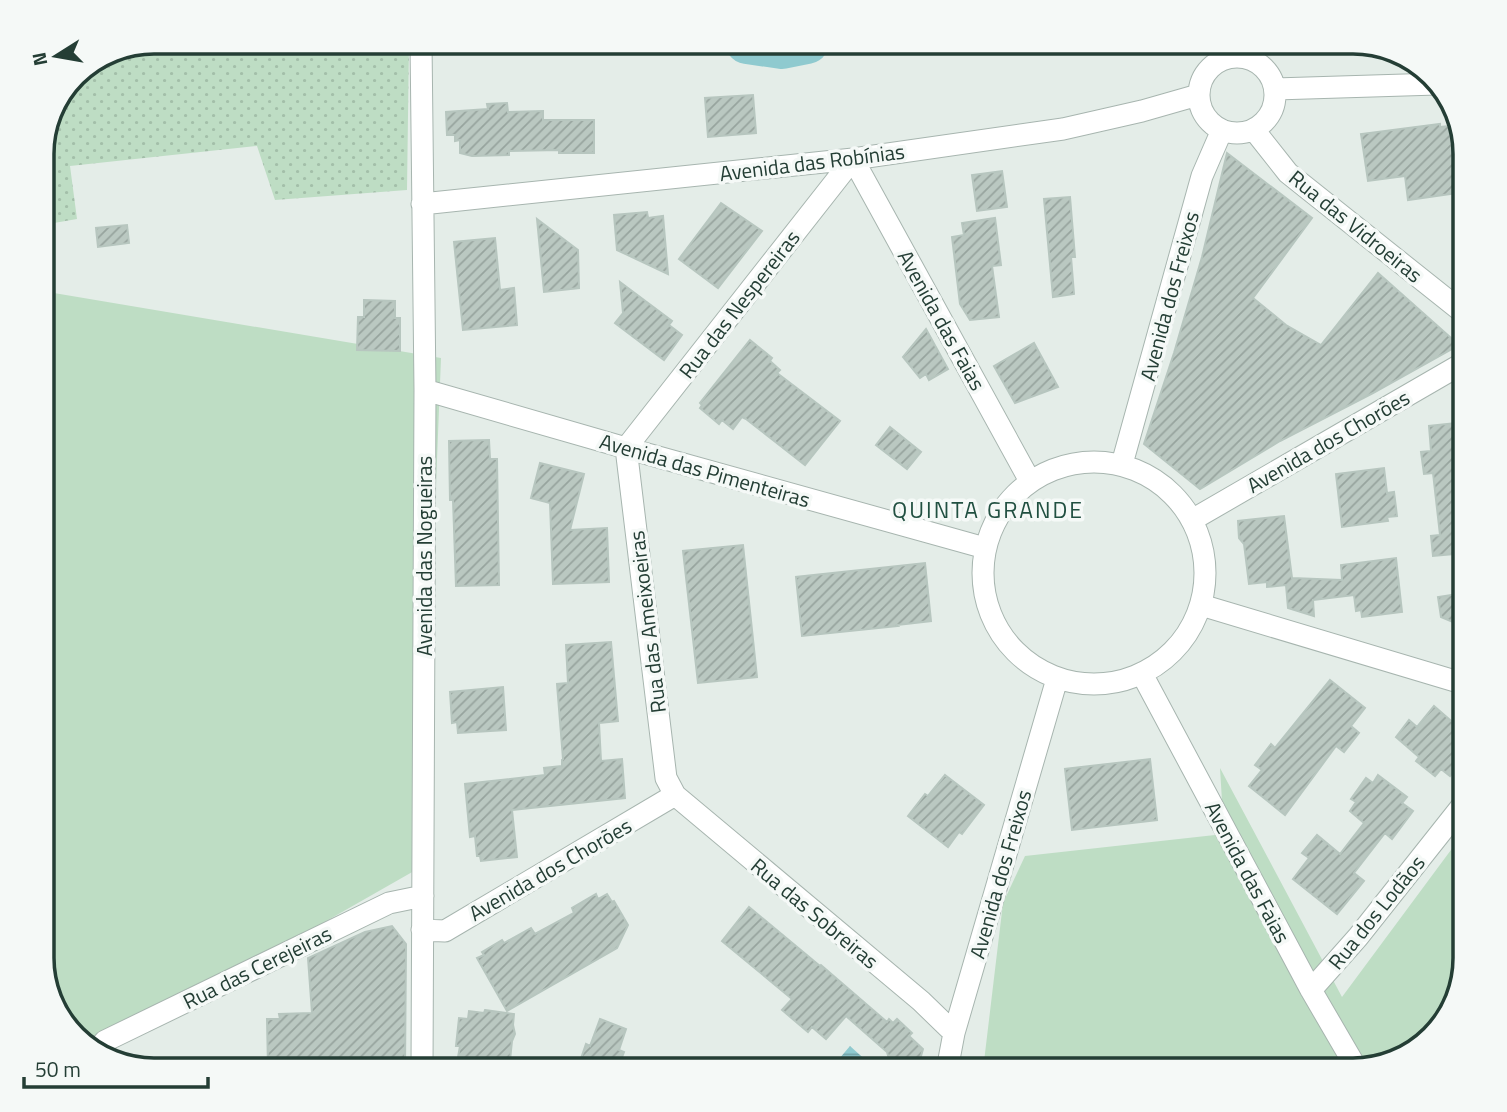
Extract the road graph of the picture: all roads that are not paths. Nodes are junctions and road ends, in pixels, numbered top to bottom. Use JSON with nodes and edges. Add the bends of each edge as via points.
{"nodes":[{"id":1,"x":421,"y":54,"type":"edge"},
{"id":2,"x":1223,"y":54,"type":"edge"},
{"id":3,"x":1237,"y":54,"type":"edge"},
{"id":4,"x":1423,"y":84,"type":"edge"},
{"id":5,"x":1275,"y":89,"type":"junction"},
{"id":6,"x":1198,"y":95,"type":"junction"},
{"id":7,"x":1222,"y":130,"type":"junction"},
{"id":8,"x":1254,"y":130,"type":"junction"},
{"id":9,"x":853,"y":159,"type":"junction"},
{"id":10,"x":422,"y":204,"type":"junction"},
{"id":11,"x":1453,"y":304,"type":"edge"},
{"id":12,"x":1453,"y":369,"type":"edge"},
{"id":13,"x":425,"y":390,"type":"junction"},
{"id":14,"x":626,"y":448,"type":"junction"},
{"id":15,"x":1122,"y":464,"type":"junction"},
{"id":16,"x":1030,"y":481,"type":"junction"},
{"id":17,"x":1192,"y":520,"type":"junction"},
{"id":18,"x":985,"y":548,"type":"junction"},
{"id":19,"x":1201,"y":605,"type":"junction"},
{"id":20,"x":1142,"y":674,"type":"junction"},
{"id":21,"x":1057,"y":679,"type":"junction"},
{"id":22,"x":1453,"y":680,"type":"edge"},
{"id":23,"x":675,"y":794,"type":"junction"},
{"id":24,"x":1453,"y":817,"type":"edge"},
{"id":25,"x":422,"y":896,"type":"junction"},
{"id":26,"x":422,"y":930,"type":"junction"},
{"id":27,"x":1311,"y":990,"type":"junction"},
{"id":28,"x":954,"y":1033,"type":"junction"},
{"id":29,"x":103,"y":1043,"type":"edge"},
{"id":30,"x":422,"y":1058,"type":"edge"},
{"id":31,"x":949,"y":1058,"type":"edge"},
{"id":32,"x":1351,"y":1058,"type":"edge"}],
"edges":[{"from":1,"to":10,"type":"street","name":"Avenida das Nogueiras"},
{"from":2,"to":6,"type":"street","via":[[1207,70]]},
{"from":3,"to":5,"type":"street","via":[[1264,67]]},
{"from":4,"to":5,"type":"street"},
{"from":5,"to":8,"type":"street","via":[[1271,113]]},
{"from":6,"to":7,"type":"street","via":[[1205,116]]},
{"from":6,"to":9,"type":"street","name":"Avenida das Robínias","via":[[1063,129]]},
{"from":7,"to":8,"type":"street"},
{"from":7,"to":15,"type":"street","name":"Avenida dos Freixos","via":[[1202,176]]},
{"from":8,"to":11,"type":"street","name":"Rua das Vidroeiras","via":[[1288,173]]},
{"from":9,"to":10,"type":"street","name":"Avenida das Robínias"},
{"from":9,"to":14,"type":"street","name":"Rua das Nespereiras"},
{"from":9,"to":16,"type":"street","name":"Avenida das Faias"},
{"from":10,"to":13,"type":"street","name":"Avenida das Nogueiras"},
{"from":12,"to":17,"type":"street","name":"Avenida dos Chorões"},
{"from":13,"to":14,"type":"street","name":"Avenida das Pimenteiras"},
{"from":13,"to":25,"type":"street","name":"Avenida das Nogueiras"},
{"from":14,"to":18,"type":"street","name":"Avenida das Pimenteiras"},
{"from":14,"to":23,"type":"street","name":"Rua das Ameixoeiras","via":[[666,778]]},
{"from":15,"to":16,"type":"street","via":[[1089,461],[1057,467]]},
{"from":15,"to":17,"type":"street","via":[[1158,482]]},
{"from":16,"to":18,"type":"street","via":[[994,523]]},
{"from":17,"to":19,"type":"street","via":[[1202,548]]},
{"from":18,"to":21,"type":"street","via":[[982,579],[989,610],[1003,638],[1025,661]]},
{"from":19,"to":20,"type":"street","via":[[1186,635],[1167,657]]},
{"from":19,"to":22,"type":"street"},
{"from":20,"to":21,"type":"street","via":[[1113,683]]},
{"from":20,"to":27,"type":"street","name":"Avenida das Faias"},
{"from":21,"to":28,"type":"street","name":"Avenida dos Freixos"},
{"from":23,"to":26,"type":"street","name":"Avenida dos Chorões","via":[[445,930]]},
{"from":23,"to":28,"type":"street","name":"Rua das Sobreiras"},
{"from":24,"to":27,"type":"street","name":"Rua dos Lodãos"},
{"from":25,"to":26,"type":"street","name":"Avenida das Nogueiras"},
{"from":25,"to":29,"type":"street","name":"Rua das Cerejeiras","via":[[389,903]]},
{"from":26,"to":30,"type":"street","name":"Avenida das Nogueiras"},
{"from":27,"to":32,"type":"street","name":"Avenida das Faias"},
{"from":28,"to":31,"type":"street","name":"Avenida dos Freixos"}]}
